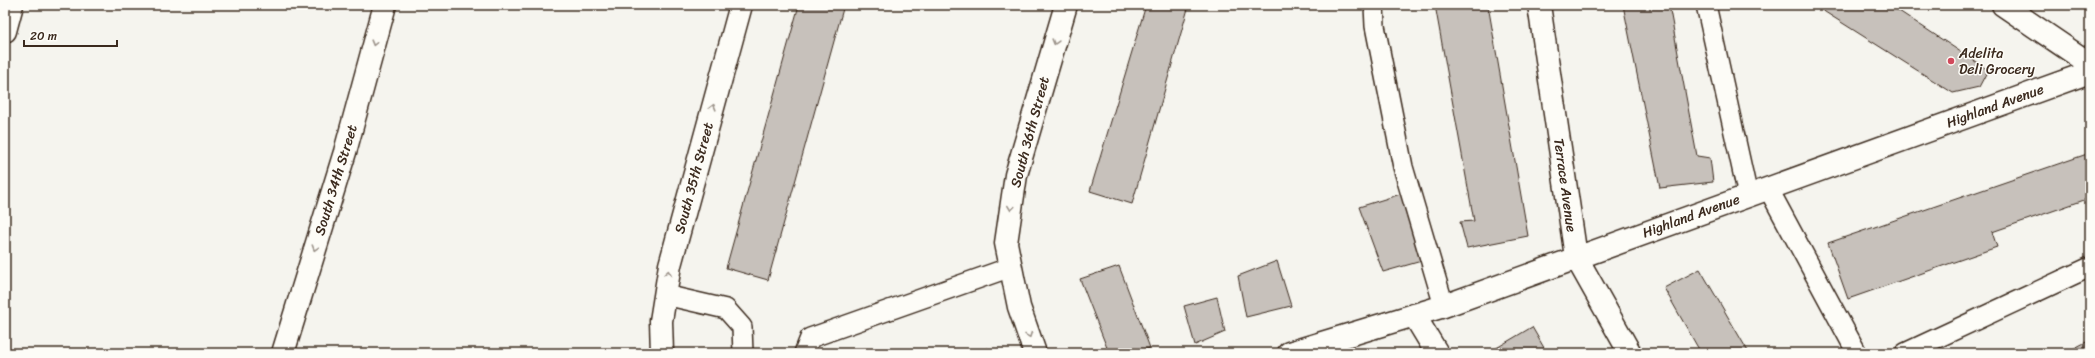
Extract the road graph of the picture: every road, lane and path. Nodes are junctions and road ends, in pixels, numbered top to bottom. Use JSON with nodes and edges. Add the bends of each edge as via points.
{"nodes":[{"id":1,"x":12,"y":5,"type":"edge"},
{"id":2,"x":385,"y":5,"type":"edge"},
{"id":3,"x":741,"y":5,"type":"edge"},
{"id":4,"x":1066,"y":5,"type":"edge"},
{"id":5,"x":1374,"y":5,"type":"edge"},
{"id":6,"x":1539,"y":5,"type":"edge"},
{"id":7,"x":1706,"y":5,"type":"edge"},
{"id":8,"x":2003,"y":5,"type":"edge"},
{"id":9,"x":5,"y":31,"type":"edge"},
{"id":10,"x":2090,"y":64,"type":"edge"},
{"id":11,"x":2090,"y":72,"type":"edge"},
{"id":12,"x":1768,"y":188,"type":"junction"},
{"id":13,"x":1748,"y":196,"type":"junction"},
{"id":14,"x":1576,"y":257,"type":"junction"},
{"id":15,"x":1011,"y":267,"type":"junction"},
{"id":16,"x":2090,"y":267,"type":"edge"},
{"id":17,"x":665,"y":294,"type":"junction"},
{"id":18,"x":1444,"y":306,"type":"junction"},
{"id":19,"x":1414,"y":315,"type":"junction"},
{"id":20,"x":283,"y":353,"type":"edge"},
{"id":21,"x":662,"y":353,"type":"edge"},
{"id":22,"x":743,"y":353,"type":"edge"},
{"id":23,"x":804,"y":353,"type":"edge"},
{"id":24,"x":1035,"y":353,"type":"edge"},
{"id":25,"x":1289,"y":353,"type":"edge"},
{"id":26,"x":1436,"y":353,"type":"edge"},
{"id":27,"x":1630,"y":353,"type":"edge"},
{"id":28,"x":1857,"y":353,"type":"edge"},
{"id":29,"x":1905,"y":353,"type":"edge"}],
"edges":[{"from":1,"to":9,"type":"street"},
{"from":2,"to":20,"type":"street","name":"South 34th Street","one_way":true,"via":[[345,152]]},
{"from":17,"to":3,"type":"street","name":"South 35th Street","one_way":true,"via":[[670,265]]},
{"from":4,"to":15,"type":"street","name":"South 36th Street","one_way":true,"via":[[1016,175],[1006,243]]},
{"from":5,"to":18,"type":"lane","via":[[1374,26],[1402,167]]},
{"from":6,"to":14,"type":"street","name":"Terrace Avenue"},
{"from":7,"to":13,"type":"lane"},
{"from":8,"to":10,"type":"street"},
{"from":11,"to":12,"type":"street","name":"Highland Avenue"},
{"from":12,"to":13,"type":"street","name":"Highland Avenue"},
{"from":12,"to":28,"type":"lane"},
{"from":13,"to":14,"type":"street","name":"Highland Avenue"},
{"from":14,"to":18,"type":"street","name":"Highland Avenue"},
{"from":14,"to":27,"type":"street","name":"Terrace Avenue"},
{"from":15,"to":23,"type":"lane","via":[[810,338]]},
{"from":15,"to":24,"type":"street","name":"South 36th Street","one_way":true,"via":[[1019,307]]},
{"from":16,"to":29,"type":"lane"},
{"from":17,"to":21,"type":"street","name":"South 35th Street","via":[[661,321]]},
{"from":17,"to":22,"type":"lane","via":[[726,309],[742,326]]},
{"from":18,"to":19,"type":"street","name":"Highland Avenue"},
{"from":19,"to":25,"type":"street","name":"Highland Avenue"},
{"from":19,"to":26,"type":"street"}]}
